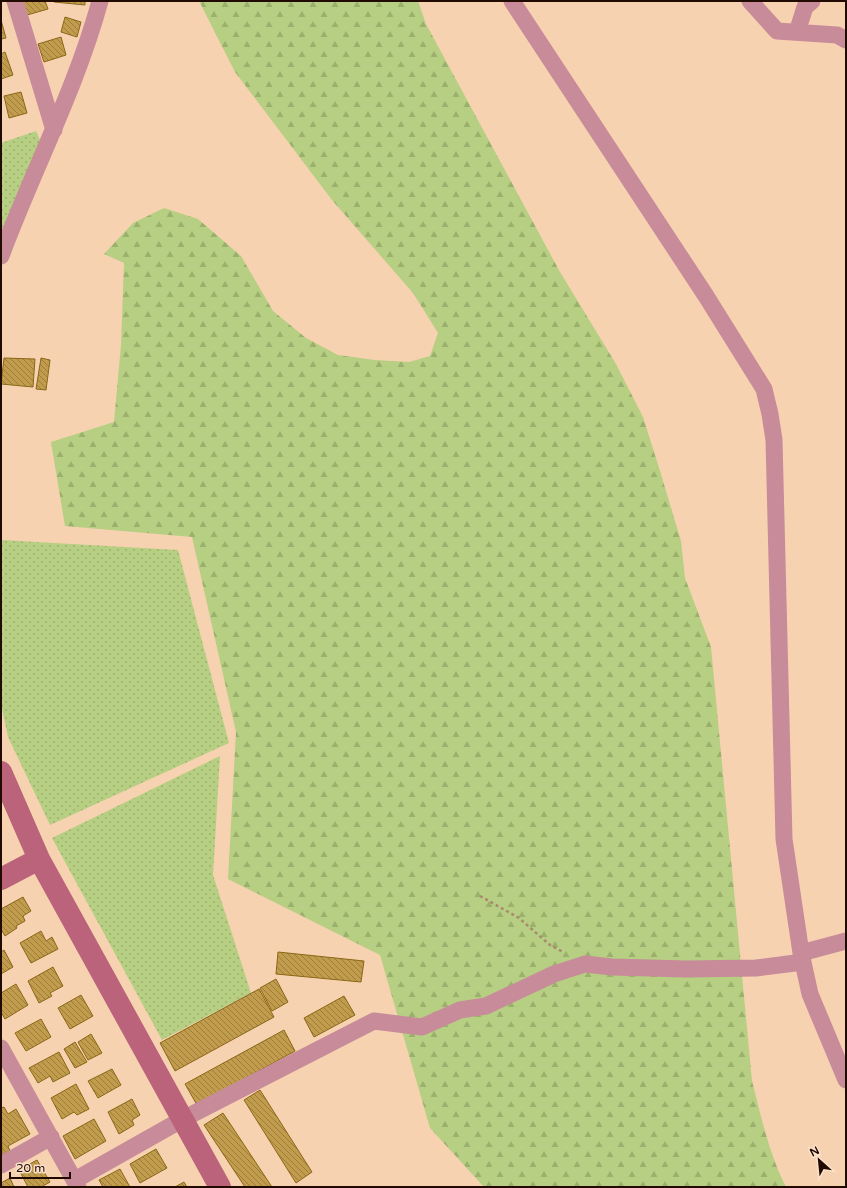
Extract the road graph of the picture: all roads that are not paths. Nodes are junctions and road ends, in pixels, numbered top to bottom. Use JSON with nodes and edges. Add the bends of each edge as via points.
{"nodes":[{"id":1,"x":15,"y":1,"type":"edge"},
{"id":2,"x":100,"y":1,"type":"edge"},
{"id":3,"x":512,"y":1,"type":"edge"},
{"id":4,"x":750,"y":1,"type":"edge"},
{"id":5,"x":812,"y":1,"type":"edge"},
{"id":6,"x":797,"y":32,"type":"junction"},
{"id":7,"x":846,"y":40,"type":"edge"},
{"id":8,"x":54,"y":130,"type":"junction"},
{"id":9,"x":1,"y":256,"type":"edge"},
{"id":10,"x":1,"y":772,"type":"edge"},
{"id":11,"x":39,"y":859,"type":"junction"},
{"id":12,"x":1,"y":879,"type":"edge"},
{"id":13,"x":846,"y":941,"type":"edge"},
{"id":14,"x":802,"y":957,"type":"junction"},
{"id":15,"x":1,"y":1048,"type":"edge"},
{"id":16,"x":846,"y":1080,"type":"edge"},
{"id":17,"x":183,"y":1119,"type":"junction"},
{"id":18,"x":51,"y":1137,"type":"junction"},
{"id":19,"x":1,"y":1165,"type":"edge"},
{"id":20,"x":76,"y":1184,"type":"edge"},
{"id":21,"x":220,"y":1187,"type":"edge"}],
"edges":[{"from":1,"to":8,"type":"street"},
{"from":2,"to":8,"type":"street","via":[[92,31]]},
{"from":3,"to":14,"type":"street","via":[[706,296],[764,389],[774,440],[784,839]]},
{"from":4,"to":6,"type":"street","via":[[777,31]]},
{"from":5,"to":6,"type":"street","via":[[805,7]]},
{"from":6,"to":7,"type":"street","via":[[837,36]]},
{"from":8,"to":9,"type":"street","via":[[20,203]]},
{"from":10,"to":11,"type":"street"},
{"from":11,"to":12,"type":"street"},
{"from":11,"to":17,"type":"street"},
{"from":13,"to":14,"type":"street"},
{"from":14,"to":16,"type":"street","via":[[810,994]]},
{"from":14,"to":17,"type":"street","via":[[782,966],[749,968],[650,968],[585,964],[554,974],[486,1006],[460,1010],[422,1027],[374,1021]]},
{"from":15,"to":18,"type":"street"},
{"from":17,"to":20,"type":"street"},
{"from":17,"to":21,"type":"street"},
{"from":18,"to":19,"type":"street"},
{"from":18,"to":20,"type":"street"}]}
